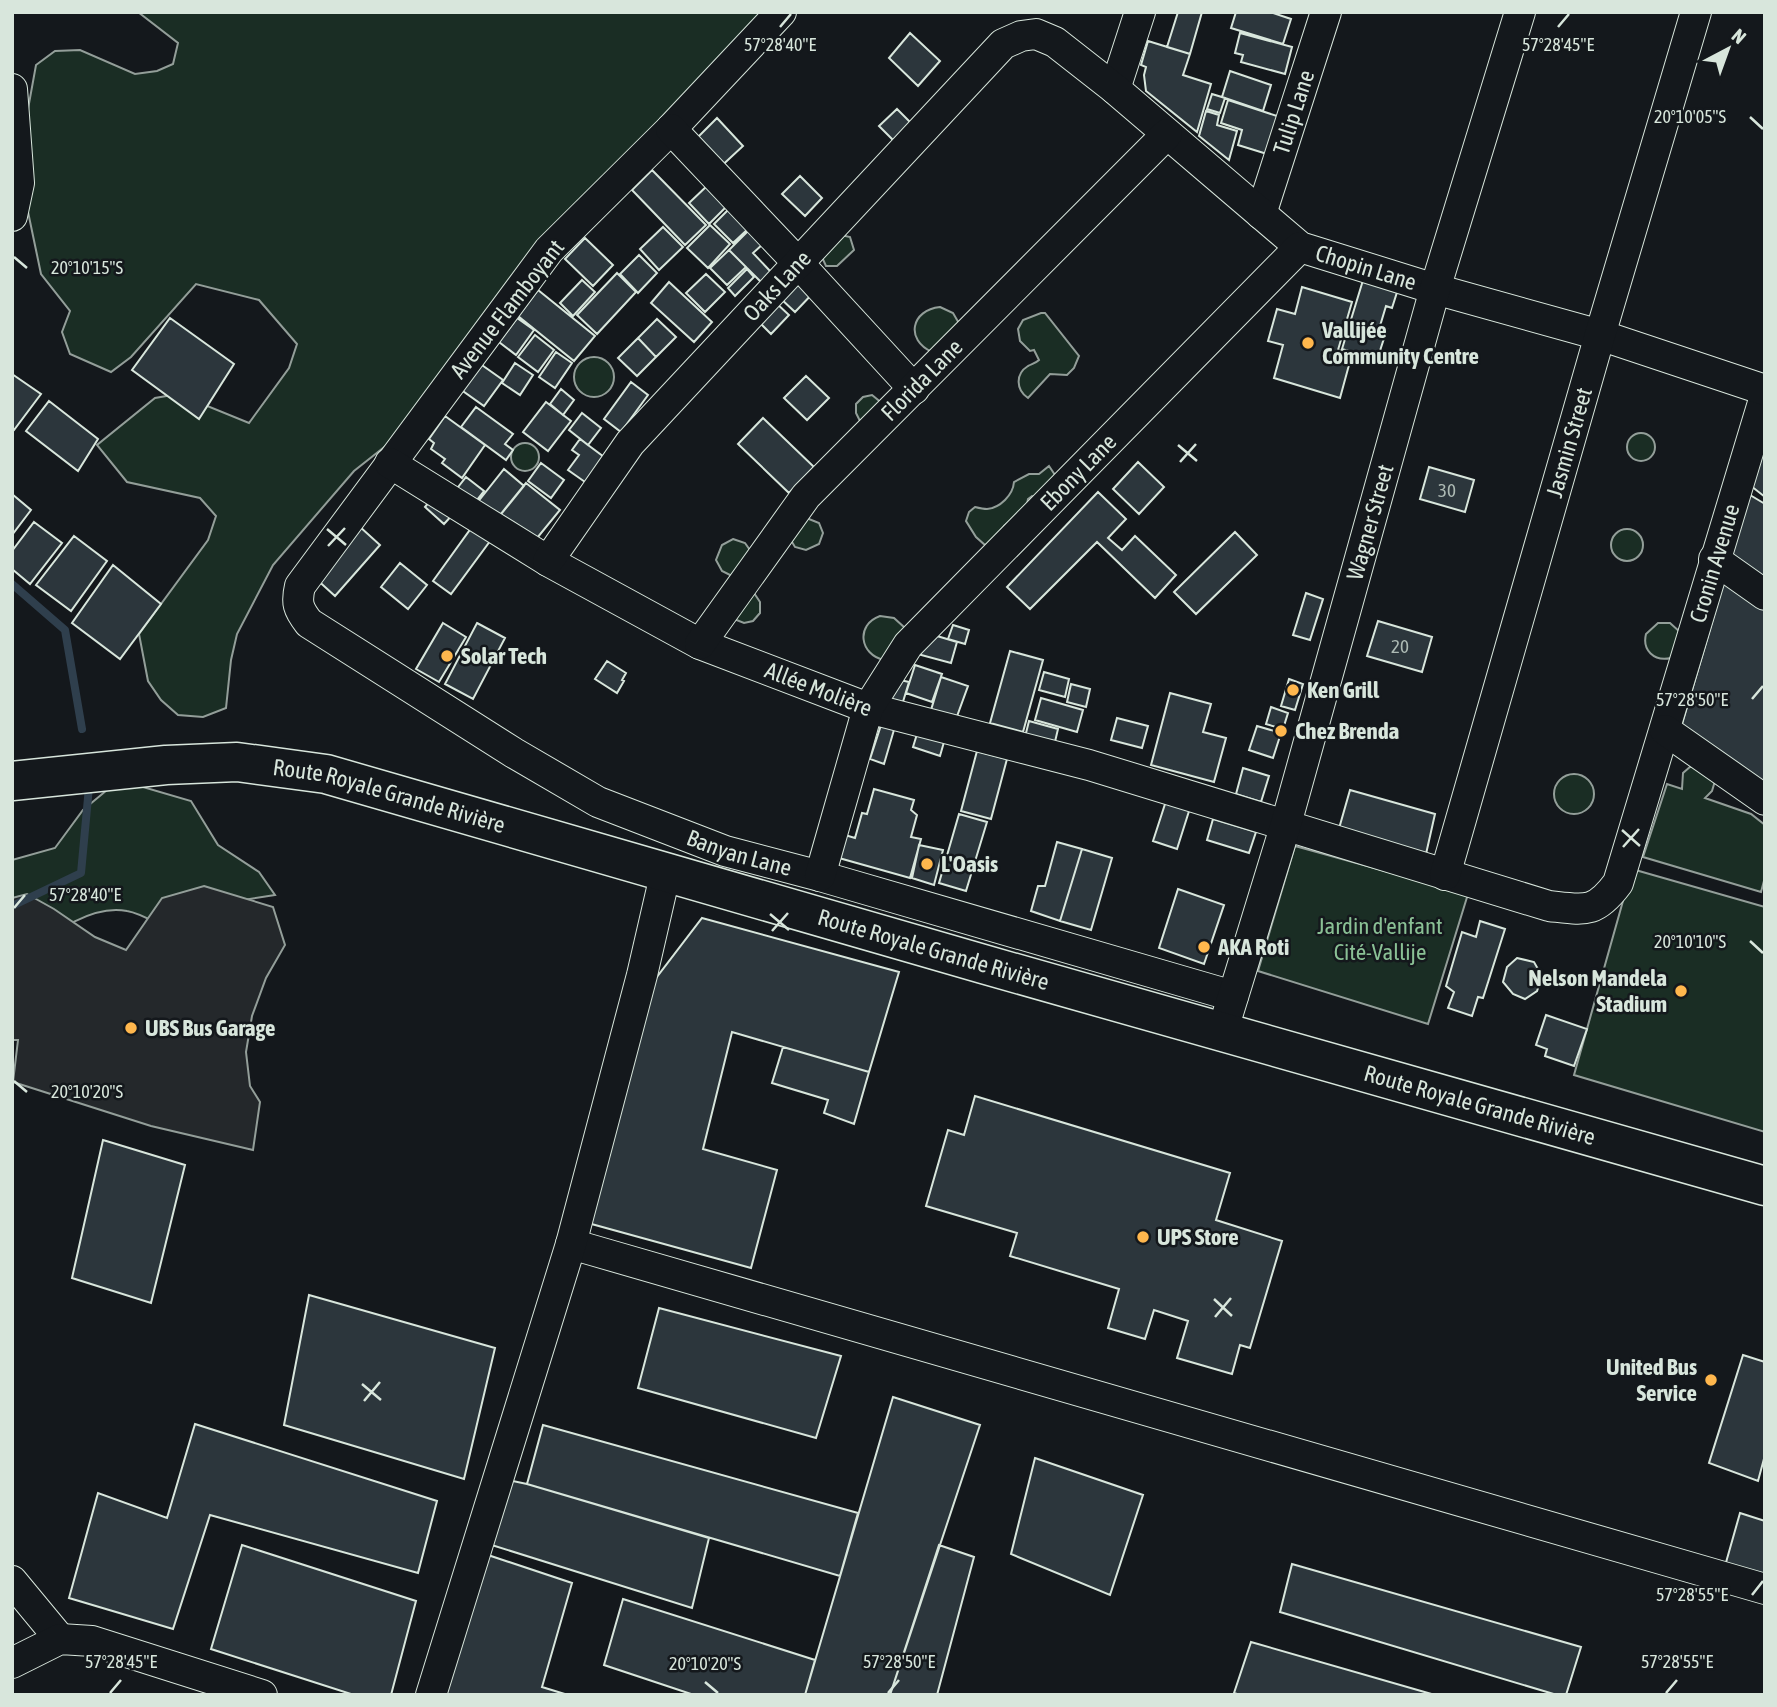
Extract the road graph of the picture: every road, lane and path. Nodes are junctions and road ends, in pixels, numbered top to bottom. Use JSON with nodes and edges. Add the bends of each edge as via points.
{"nodes":[{"id":1,"x":781,"y":12,"type":"edge"},
{"id":2,"x":1140,"y":12,"type":"edge"},
{"id":3,"x":1326,"y":12,"type":"edge"},
{"id":4,"x":1520,"y":12,"type":"edge"},
{"id":5,"x":1696,"y":12,"type":"edge"},
{"id":6,"x":1029,"y":35,"type":"joint"},
{"id":7,"x":12,"y":89,"type":"edge"},
{"id":8,"x":1115,"y":89,"type":"junction"},
{"id":9,"x":671,"y":130,"type":"junction"},
{"id":10,"x":1167,"y":134,"type":"junction"},
{"id":11,"x":1261,"y":214,"type":"junction"},
{"id":12,"x":12,"y":216,"type":"edge"},
{"id":13,"x":1300,"y":247,"type":"junction"},
{"id":14,"x":799,"y":264,"type":"junction"},
{"id":15,"x":1435,"y":289,"type":"junction"},
{"id":16,"x":1600,"y":335,"type":"junction"},
{"id":17,"x":914,"y":389,"type":"junction"},
{"id":18,"x":1765,"y":390,"type":"edge"},
{"id":19,"x":1765,"y":396,"type":"edge"},
{"id":20,"x":390,"y":463,"type":"junction"},
{"id":21,"x":1714,"y":559,"type":"junction"},
{"id":22,"x":548,"y":561,"type":"junction"},
{"id":23,"x":1765,"y":594,"type":"edge"},
{"id":24,"x":296,"y":602,"type":"joint"},
{"id":25,"x":699,"y":644,"type":"junction"},
{"id":26,"x":868,"y":708,"type":"junction"},
{"id":27,"x":1665,"y":730,"type":"junction"},
{"id":28,"x":12,"y":781,"type":"edge"},
{"id":29,"x":1765,"y":800,"type":"edge"},
{"id":30,"x":1286,"y":824,"type":"junction"},
{"id":31,"x":666,"y":871,"type":"junction"},
{"id":32,"x":1445,"y":875,"type":"junction"},
{"id":33,"x":820,"y":876,"type":"junction"},
{"id":34,"x":1233,"y":996,"type":"junction"},
{"id":35,"x":1222,"y":1033,"type":"junction"},
{"id":36,"x":1765,"y":1186,"type":"edge"},
{"id":37,"x":571,"y":1244,"type":"junction"},
{"id":38,"x":12,"y":1581,"type":"edge"},
{"id":39,"x":1765,"y":1588,"type":"edge"},
{"id":40,"x":60,"y":1639,"type":"junction"},
{"id":41,"x":12,"y":1663,"type":"edge"},
{"id":42,"x":262,"y":1695,"type":"edge"},
{"id":43,"x":430,"y":1695,"type":"edge"}],
"edges":[{"from":1,"to":9,"type":"street","name":"Avenue Flamboyant"},
{"from":2,"to":8,"type":"street"},
{"from":3,"to":11,"type":"street","name":"Tulip Lane"},
{"from":4,"to":15,"type":"street","name":"Wagner Street"},
{"from":5,"to":16,"type":"street","name":"Jasmin Street"},
{"from":6,"to":8,"type":"street","name":"Chopin Lane","via":[[1055,42]]},
{"from":6,"to":14,"type":"street","name":"Oaks Lane","via":[[1003,44]]},
{"from":7,"to":12,"type":"street","via":[[19,183]]},
{"from":8,"to":10,"type":"street","name":"Chopin Lane"},
{"from":9,"to":14,"type":"street"},
{"from":9,"to":20,"type":"street","name":"Avenue Flamboyant","via":[[549,250]]},
{"from":10,"to":11,"type":"street","name":"Chopin Lane"},
{"from":10,"to":17,"type":"street","name":"Florida Lane"},
{"from":11,"to":13,"type":"street","name":"Chopin Lane"},
{"from":13,"to":15,"type":"street","name":"Chopin Lane"},
{"from":13,"to":26,"type":"street","name":"Ebony Lane","via":[[908,645]]},
{"from":14,"to":17,"type":"street"},
{"from":14,"to":22,"type":"street","name":"Oaks Lane","via":[[630,443]]},
{"from":15,"to":16,"type":"street","name":"Chopin Lane"},
{"from":15,"to":30,"type":"street","name":"Wagner Street"},
{"from":16,"to":18,"type":"street","name":"Chopin Lane"},
{"from":16,"to":32,"type":"street","name":"Jasmin Street"},
{"from":17,"to":25,"type":"street","name":"Florida Lane","via":[[806,496]]},
{"from":19,"to":21,"type":"street","name":"Cronin Avenue"},
{"from":20,"to":22,"type":"street","name":"Allée Molière"},
{"from":20,"to":24,"type":"street","name":"Avenue Flamboyant","via":[[300,586]]},
{"from":21,"to":23,"type":"street"},
{"from":21,"to":27,"type":"street","name":"Cronin Avenue"},
{"from":22,"to":25,"type":"street","name":"Allée Molière"},
{"from":24,"to":33,"type":"street","name":"Banyan Lane","via":[[309,623],[598,802],[725,851]]},
{"from":25,"to":26,"type":"street","name":"Allée Molière"},
{"from":26,"to":30,"type":"street","name":"Allée Molière","via":[[1089,765]]},
{"from":26,"to":33,"type":"street","name":"Ebony Lane"},
{"from":27,"to":29,"type":"street"},
{"from":27,"to":32,"type":"street","name":"Cronin Avenue","via":[[1618,883],[1606,900],[1584,910],[1549,906]]},
{"from":28,"to":31,"type":"main road","name":"Route Royale Grande Rivière","via":[[237,762],[326,774]]},
{"from":30,"to":32,"type":"street","name":"Allée Molière"},
{"from":30,"to":34,"type":"street","name":"Wagner Street"},
{"from":31,"to":35,"type":"main road","name":"Route Royale Grande Rivière"},
{"from":31,"to":37,"type":"street"},
{"from":33,"to":34,"type":"street","name":"Banyan Lane"},
{"from":34,"to":35,"type":"street","name":"Wagner Street"},
{"from":35,"to":36,"type":"main road","name":"Route Royale Grande Rivière"},
{"from":37,"to":39,"type":"street"},
{"from":37,"to":43,"type":"street"},
{"from":38,"to":40,"type":"street"},
{"from":40,"to":41,"type":"street"},
{"from":40,"to":42,"type":"street","via":[[92,1641]]}]}
